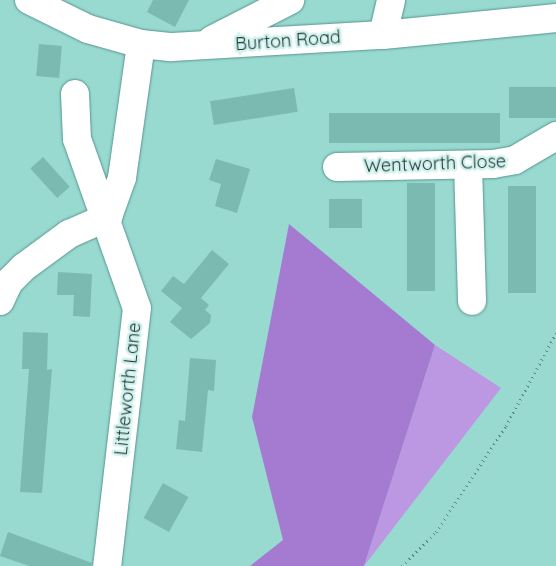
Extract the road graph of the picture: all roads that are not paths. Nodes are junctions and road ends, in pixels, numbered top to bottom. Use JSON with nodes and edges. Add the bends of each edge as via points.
{"nodes":[{"id":1,"x":29,"y":0,"type":"edge"},
{"id":2,"x":290,"y":0,"type":"edge"},
{"id":3,"x":391,"y":0,"type":"edge"},
{"id":4,"x":556,"y":18,"type":"edge"},
{"id":5,"x":383,"y":34,"type":"junction"},
{"id":6,"x":142,"y":44,"type":"junction"},
{"id":7,"x":197,"y":47,"type":"junction"},
{"id":8,"x":75,"y":94,"type":"dead end"},
{"id":9,"x":556,"y":136,"type":"edge"},
{"id":10,"x":468,"y":166,"type":"junction"},
{"id":11,"x":337,"y":168,"type":"dead end"},
{"id":12,"x":108,"y":217,"type":"junction"},
{"id":13,"x":0,"y":301,"type":"edge"},
{"id":14,"x":472,"y":301,"type":"dead end"},
{"id":15,"x":108,"y":566,"type":"edge"}],
"edges":[{"from":1,"to":6,"type":"street","name":"Burton Road","via":[[88,28]]},
{"from":2,"to":7,"type":"street"},
{"from":3,"to":5,"type":"street"},
{"from":4,"to":5,"type":"street","name":"Burton Road"},
{"from":5,"to":7,"type":"street","name":"Burton Road"},
{"from":6,"to":7,"type":"street","name":"Burton Road"},
{"from":6,"to":12,"type":"street","via":[[122,178]]},
{"from":8,"to":12,"type":"street","name":"Littleworth Lane","via":[[77,138]]},
{"from":9,"to":10,"type":"street","name":"Wentworth Close","via":[[515,160]]},
{"from":10,"to":11,"type":"street","name":"Wentworth Close"},
{"from":10,"to":14,"type":"street"},
{"from":12,"to":13,"type":"street","via":[[69,234],[24,267],[9,282]]},
{"from":12,"to":15,"type":"street","name":"Littleworth Lane","via":[[137,308]]}]}
